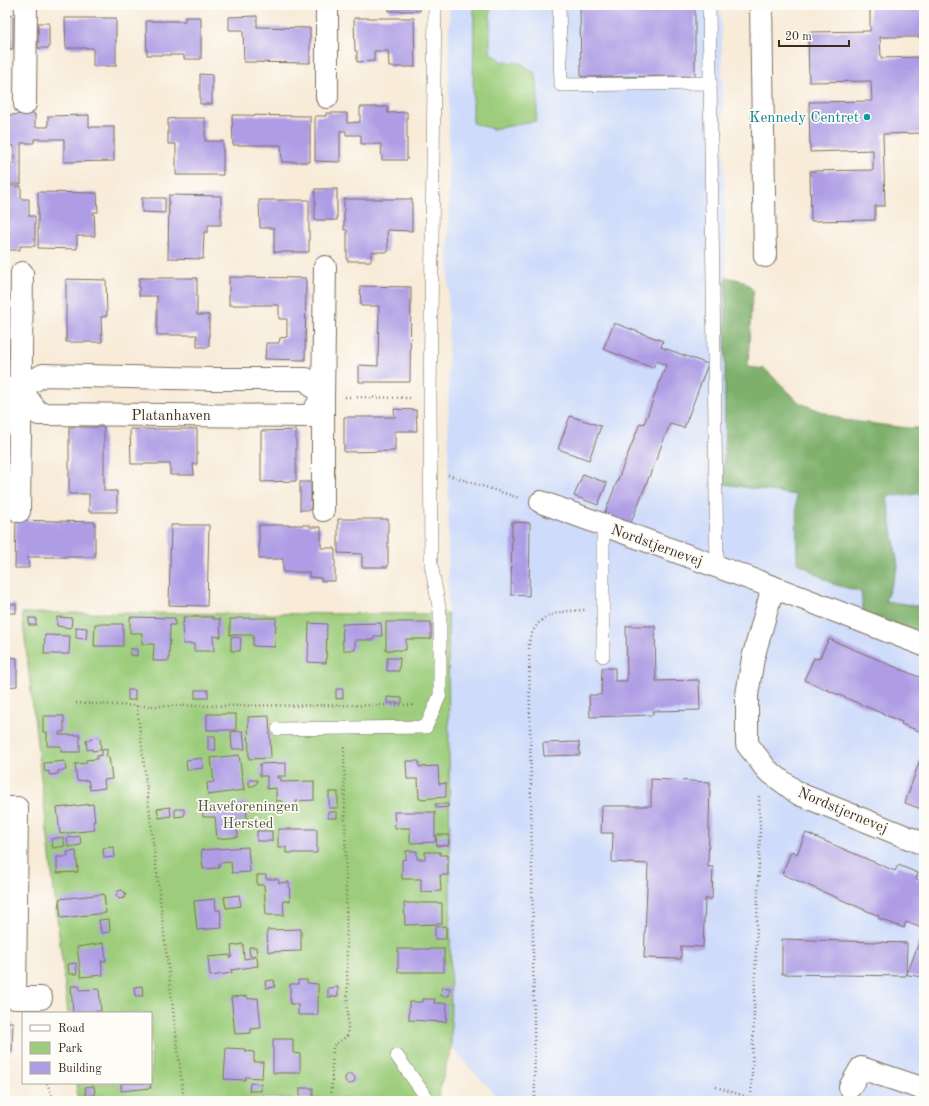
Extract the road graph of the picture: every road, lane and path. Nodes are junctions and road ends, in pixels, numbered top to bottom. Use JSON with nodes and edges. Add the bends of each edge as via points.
{"nodes":[{"id":1,"x":26,"y":5,"type":"edge"},
{"id":2,"x":327,"y":5,"type":"edge"},
{"id":3,"x":435,"y":5,"type":"edge"},
{"id":4,"x":559,"y":5,"type":"edge"},
{"id":5,"x":709,"y":5,"type":"edge"},
{"id":6,"x":761,"y":5,"type":"edge"},
{"id":7,"x":710,"y":83,"type":"junction"},
{"id":8,"x":327,"y":97,"type":"dead end"},
{"id":9,"x":25,"y":104,"type":"dead end"},
{"id":10,"x":765,"y":256,"type":"dead end"},
{"id":11,"x":325,"y":267,"type":"dead end"},
{"id":12,"x":22,"y":273,"type":"dead end"},
{"id":13,"x":13,"y":389,"type":"edge"},
{"id":14,"x":323,"y":396,"type":"junction"},
{"id":15,"x":430,"y":398,"type":"junction"},
{"id":16,"x":431,"y":469,"type":"junction"},
{"id":17,"x":540,"y":502,"type":"joint"},
{"id":18,"x":323,"y":510,"type":"dead end"},
{"id":19,"x":19,"y":511,"type":"dead end"},
{"id":20,"x":603,"y":525,"type":"junction"},
{"id":21,"x":717,"y":567,"type":"junction"},
{"id":22,"x":773,"y":587,"type":"junction"},
{"id":23,"x":603,"y":609,"type":"junction"},
{"id":24,"x":924,"y":645,"type":"edge"},
{"id":25,"x":603,"y":656,"type":"dead end"},
{"id":26,"x":76,"y":703,"type":"dead end"},
{"id":27,"x":436,"y":705,"type":"junction"},
{"id":28,"x":137,"y":706,"type":"junction"},
{"id":29,"x":344,"y":728,"type":"junction"},
{"id":30,"x":278,"y":729,"type":"dead end"},
{"id":31,"x":767,"y":770,"type":"junction"},
{"id":32,"x":5,"y":808,"type":"edge"},
{"id":33,"x":924,"y":844,"type":"edge"},
{"id":34,"x":41,"y":998,"type":"dead end"},
{"id":35,"x":397,"y":1056,"type":"dead end"},
{"id":36,"x":47,"y":1084,"type":"edge"},
{"id":37,"x":716,"y":1087,"type":"dead end"},
{"id":38,"x":850,"y":1087,"type":"dead end"},
{"id":39,"x":924,"y":1089,"type":"edge"},
{"id":40,"x":751,"y":1100,"type":"edge"},
{"id":41,"x":54,"y":1101,"type":"edge"},
{"id":42,"x":184,"y":1101,"type":"edge"},
{"id":43,"x":331,"y":1101,"type":"edge"},
{"id":44,"x":429,"y":1101,"type":"edge"},
{"id":45,"x":535,"y":1101,"type":"edge"},
{"id":46,"x":813,"y":1101,"type":"edge"}],
"edges":[{"from":1,"to":9,"type":"street"},
{"from":2,"to":8,"type":"street"},
{"from":3,"to":15,"type":"lane"},
{"from":4,"to":7,"type":"lane","via":[[561,84]]},
{"from":5,"to":7,"type":"lane"},
{"from":6,"to":10,"type":"street"},
{"from":7,"to":21,"type":"lane"},
{"from":11,"to":14,"type":"street"},
{"from":12,"to":13,"type":"street"},
{"from":13,"to":14,"type":"street","via":[[43,375],[306,379]]},
{"from":13,"to":14,"type":"street","name":"Platanhaven","via":[[39,414],[310,416]]},
{"from":13,"to":19,"type":"street"},
{"from":14,"to":15,"type":"path"},
{"from":14,"to":18,"type":"street"},
{"from":15,"to":16,"type":"lane"},
{"from":16,"to":17,"type":"path","via":[[535,503]]},
{"from":16,"to":27,"type":"lane","via":[[431,564],[440,612],[440,694]]},
{"from":17,"to":20,"type":"street","name":"Nordstjernevej"},
{"from":20,"to":21,"type":"street","name":"Nordstjernevej"},
{"from":20,"to":23,"type":"lane"},
{"from":21,"to":22,"type":"street","name":"Nordstjernevej"},
{"from":22,"to":24,"type":"street","name":"Nordstjernevej"},
{"from":22,"to":31,"type":"street","name":"Nordstjernevej","via":[[747,695],[747,744]]},
{"from":23,"to":25,"type":"lane"},
{"from":23,"to":45,"type":"path","via":[[554,614],[537,624],[528,642]]},
{"from":26,"to":28,"type":"path"},
{"from":27,"to":28,"type":"path"},
{"from":27,"to":29,"type":"lane","via":[[426,727]]},
{"from":28,"to":42,"type":"path"},
{"from":29,"to":30,"type":"lane"},
{"from":29,"to":43,"type":"path","via":[[348,1030],[347,1036],[333,1046]]},
{"from":31,"to":33,"type":"street","name":"Nordstjernevej","via":[[799,794]]},
{"from":31,"to":40,"type":"path","via":[[759,788],[760,832]]},
{"from":32,"to":34,"type":"street","via":[[17,808],[15,998]]},
{"from":35,"to":44,"type":"lane"},
{"from":36,"to":41,"type":"path"},
{"from":37,"to":40,"type":"path"},
{"from":38,"to":39,"type":"street","via":[[861,1068]]},
{"from":40,"to":46,"type":"path"}]}
